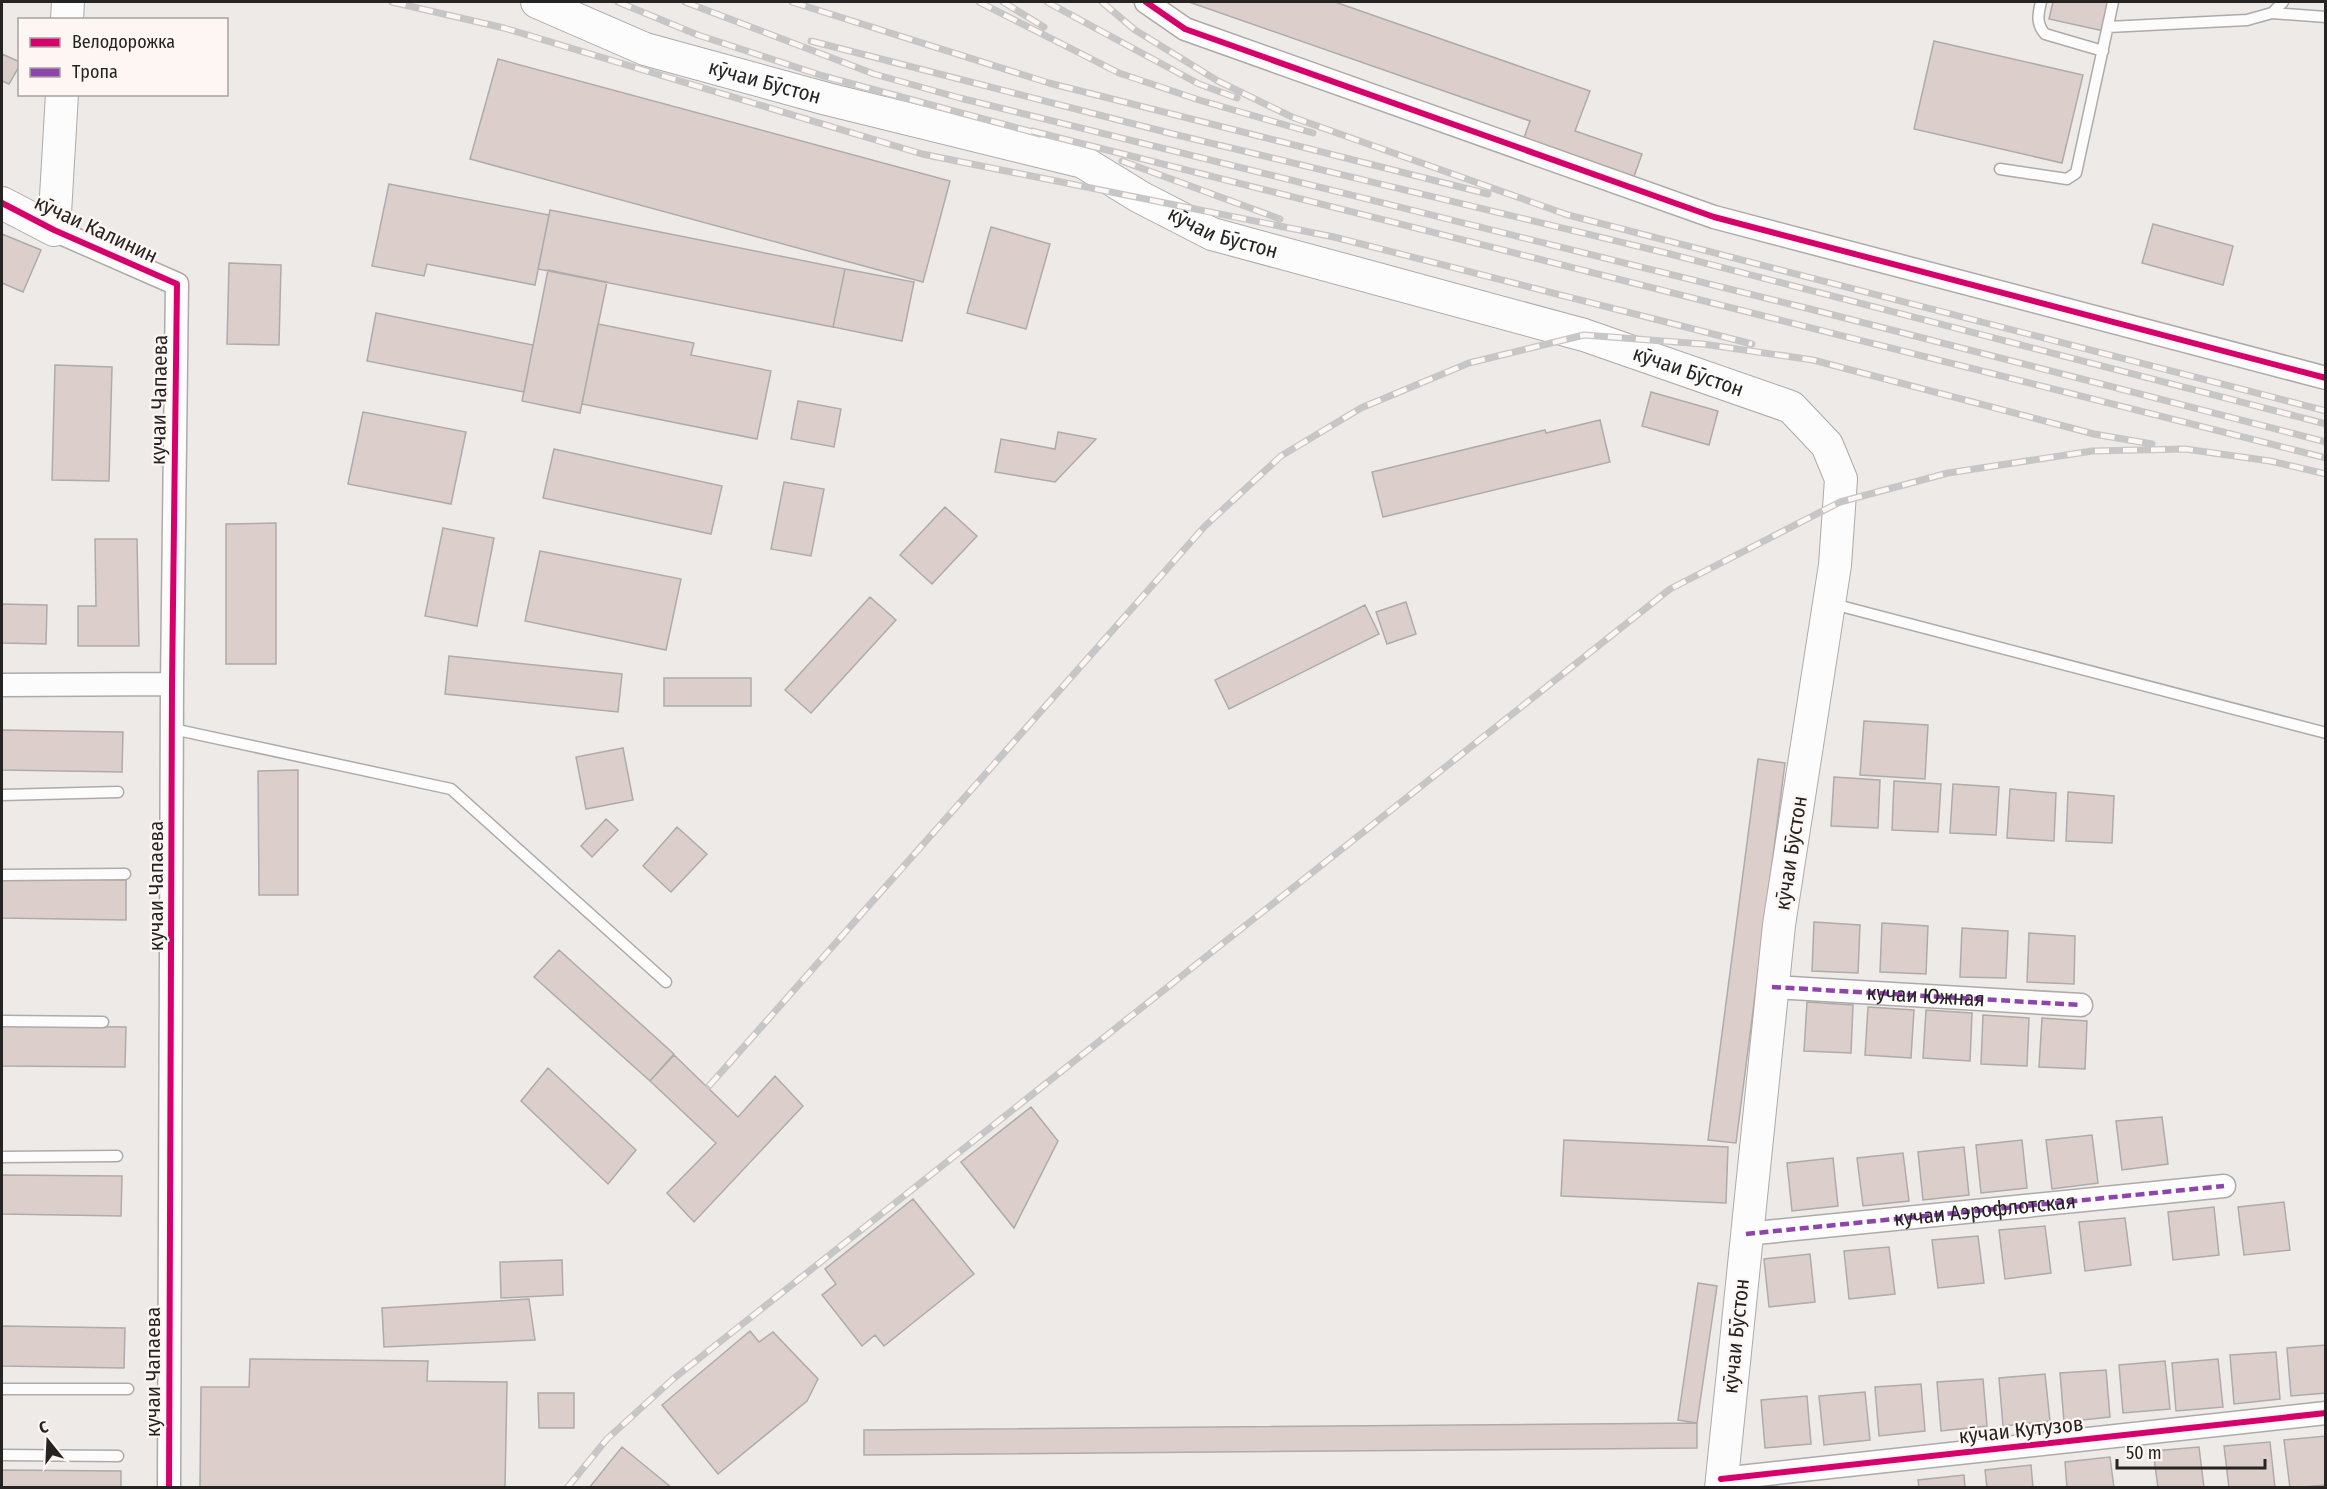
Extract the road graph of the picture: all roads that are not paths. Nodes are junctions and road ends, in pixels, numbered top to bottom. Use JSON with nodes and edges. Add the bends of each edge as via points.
{"nodes":[{"id":1,"x":68,"y":2,"type":"edge"},
{"id":2,"x":537,"y":2,"type":"edge"},
{"id":3,"x":1146,"y":2,"type":"edge"},
{"id":4,"x":2041,"y":2,"type":"edge"},
{"id":5,"x":2113,"y":2,"type":"edge"},
{"id":6,"x":2283,"y":2,"type":"edge"},
{"id":7,"x":2272,"y":13,"type":"junction"},
{"id":8,"x":2325,"y":17,"type":"edge"},
{"id":9,"x":67,"y":18,"type":"edge"},
{"id":10,"x":2108,"y":27,"type":"junction"},
{"id":11,"x":2103,"y":51,"type":"junction"},
{"id":12,"x":62,"y":96,"type":"edge"},
{"id":13,"x":2000,"y":169,"type":"dead end"},
{"id":14,"x":2,"y":203,"type":"edge"},
{"id":15,"x":54,"y":230,"type":"junction"},
{"id":16,"x":177,"y":284,"type":"joint"},
{"id":17,"x":2325,"y":378,"type":"edge"},
{"id":18,"x":1830,"y":603,"type":"junction"},
{"id":19,"x":172,"y":684,"type":"junction"},
{"id":20,"x":2,"y":685,"type":"edge"},
{"id":21,"x":174,"y":729,"type":"junction"},
{"id":22,"x":2325,"y":734,"type":"edge"},
{"id":23,"x":118,"y":792,"type":"dead end"},
{"id":24,"x":2,"y":795,"type":"edge"},
{"id":25,"x":125,"y":874,"type":"dead end"},
{"id":26,"x":2,"y":875,"type":"edge"},
{"id":27,"x":666,"y":982,"type":"dead end"},
{"id":28,"x":1772,"y":987,"type":"junction"},
{"id":29,"x":2081,"y":1005,"type":"dead end"},
{"id":30,"x":2,"y":1021,"type":"edge"},
{"id":31,"x":103,"y":1022,"type":"dead end"},
{"id":32,"x":117,"y":1156,"type":"dead end"},
{"id":33,"x":2,"y":1157,"type":"edge"},
{"id":34,"x":2224,"y":1186,"type":"dead end"},
{"id":35,"x":1746,"y":1234,"type":"junction"},
{"id":36,"x":2,"y":1389,"type":"edge"},
{"id":37,"x":128,"y":1389,"type":"dead end"},
{"id":38,"x":2325,"y":1413,"type":"edge"},
{"id":39,"x":2,"y":1455,"type":"edge"},
{"id":40,"x":118,"y":1456,"type":"dead end"},
{"id":41,"x":1721,"y":1483,"type":"edge"},
{"id":42,"x":169,"y":1488,"type":"edge"}],
"edges":[{"from":1,"to":9,"type":"main road"},
{"from":2,"to":18,"type":"main road","name":"кӯчаи Бӯстон","via":[[645,49],[1083,162],[1212,234],[1584,335],[1791,407],[1827,445],[1841,479]]},
{"from":3,"to":17,"type":"street","via":[[1185,29],[1713,217]]},
{"from":4,"to":11,"type":"lane","via":[[2039,27],[2045,34]]},
{"from":5,"to":10,"type":"lane"},
{"from":6,"to":7,"type":"lane"},
{"from":7,"to":8,"type":"lane"},
{"from":7,"to":10,"type":"lane","via":[[2247,20]]},
{"from":10,"to":11,"type":"lane"},
{"from":11,"to":13,"type":"lane","via":[[2076,173],[2067,178]]},
{"from":12,"to":15,"type":"main road"},
{"from":14,"to":15,"type":"main road","name":"кӯчаи Калинин"},
{"from":15,"to":16,"type":"street","name":"кӯчаи Калинин"},
{"from":16,"to":19,"type":"street","name":"кучаи Чапаева"},
{"from":18,"to":22,"type":"lane"},
{"from":18,"to":28,"type":"main road","name":"кӯчаи Бӯстон"},
{"from":19,"to":20,"type":"street"},
{"from":19,"to":21,"type":"street","name":"кучаи Чапаева"},
{"from":21,"to":27,"type":"lane","via":[[451,789]]},
{"from":21,"to":42,"type":"street","name":"кучаи Чапаева"},
{"from":23,"to":24,"type":"lane"},
{"from":25,"to":26,"type":"lane"},
{"from":28,"to":29,"type":"street","name":"кучаи Южная"},
{"from":28,"to":35,"type":"main road","name":"кӯчаи Бӯстон"},
{"from":30,"to":31,"type":"lane"},
{"from":32,"to":33,"type":"lane"},
{"from":34,"to":35,"type":"street","name":"кучаи Аэрофлотская"},
{"from":35,"to":41,"type":"main road","name":"кӯчаи Бӯстон"},
{"from":36,"to":37,"type":"lane"},
{"from":38,"to":41,"type":"street","name":"кӯчаи Кутузов"},
{"from":39,"to":40,"type":"lane"}]}
